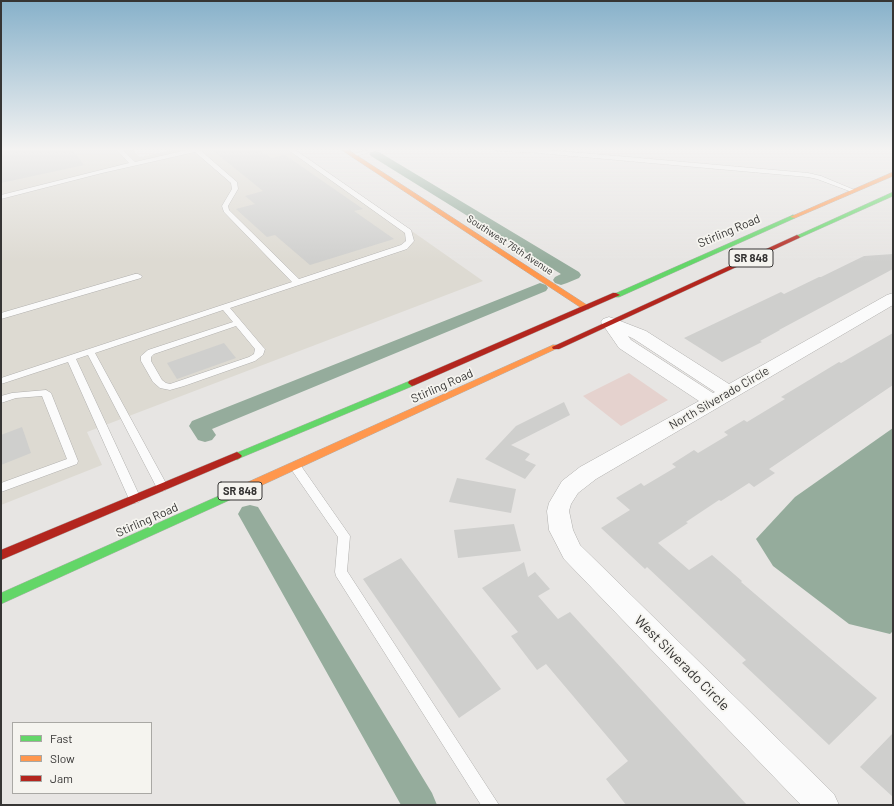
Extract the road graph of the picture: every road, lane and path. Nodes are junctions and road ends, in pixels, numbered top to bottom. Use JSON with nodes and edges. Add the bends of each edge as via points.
{"nodes":[{"id":1,"x":43,"y":187,"type":"edge"},
{"id":2,"x":235,"y":187,"type":"edge"},
{"id":3,"x":343,"y":187,"type":"edge"},
{"id":4,"x":401,"y":187,"type":"edge"},
{"id":5,"x":843,"y":187,"type":"edge"},
{"id":6,"x":864,"y":187,"type":"edge"},
{"id":7,"x":854,"y":191,"type":"junction"},
{"id":8,"x":893,"y":194,"type":"edge"},
{"id":9,"x":1,"y":197,"type":"edge"},
{"id":10,"x":138,"y":276,"type":"dead end"},
{"id":11,"x":297,"y":282,"type":"junction"},
{"id":12,"x":617,"y":294,"type":"junction"},
{"id":13,"x":893,"y":298,"type":"edge"},
{"id":14,"x":224,"y":306,"type":"junction"},
{"id":15,"x":586,"y":307,"type":"junction"},
{"id":16,"x":1,"y":316,"type":"edge"},
{"id":17,"x":608,"y":316,"type":"junction"},
{"id":18,"x":238,"y":323,"type":"junction"},
{"id":19,"x":90,"y":351,"type":"junction"},
{"id":20,"x":70,"y":358,"type":"junction"},
{"id":21,"x":1,"y":380,"type":"edge"},
{"id":22,"x":729,"y":392,"type":"junction"},
{"id":23,"x":1,"y":400,"type":"edge"},
{"id":24,"x":712,"y":401,"type":"junction"},
{"id":25,"x":328,"y":418,"type":"junction"},
{"id":26,"x":315,"y":434,"type":"dead end"},
{"id":27,"x":305,"y":450,"type":"dead end"},
{"id":28,"x":299,"y":464,"type":"junction"},
{"id":29,"x":1,"y":488,"type":"edge"},
{"id":30,"x":162,"y":488,"type":"junction"},
{"id":31,"x":134,"y":499,"type":"junction"},
{"id":32,"x":558,"y":511,"type":"joint"},
{"id":33,"x":1,"y":555,"type":"edge"},
{"id":34,"x":1,"y":600,"type":"edge"},
{"id":35,"x":491,"y":805,"type":"edge"},
{"id":36,"x":823,"y":805,"type":"edge"}],
"edges":[{"from":1,"to":9,"type":"lane"},
{"from":2,"to":11,"type":"lane","via":[[225,206],[226,211]]},
{"from":3,"to":11,"type":"lane","via":[[408,232],[410,241],[404,247]]},
{"from":4,"to":15,"type":"main road","name":"Southwest 76th Avenue"},
{"from":5,"to":7,"type":"lane"},
{"from":6,"to":7,"type":"main road","name":"Stirling Road","number":"SR 848"},
{"from":7,"to":12,"type":"main road","name":"Stirling Road","number":"SR 848"},
{"from":8,"to":17,"type":"main road","name":"Stirling Road","number":"SR 848"},
{"from":10,"to":16,"type":"lane"},
{"from":11,"to":14,"type":"lane"},
{"from":12,"to":15,"type":"main road","name":"Stirling Road","number":"SR 848"},
{"from":12,"to":17,"type":"main road"},
{"from":13,"to":22,"type":"street","name":"North Silverado Circle"},
{"from":14,"to":18,"type":"lane"},
{"from":14,"to":19,"type":"lane"},
{"from":15,"to":25,"type":"main road","name":"Stirling Road","number":"SR 848"},
{"from":17,"to":22,"type":"street"},
{"from":17,"to":24,"type":"street","via":[[625,344]]},
{"from":17,"to":28,"type":"main road","name":"Stirling Road","number":"SR 848"},
{"from":18,"to":18,"type":"lane","via":[[151,352],[146,356],[146,361],[158,382],[170,387],[252,359],[260,349]]},
{"from":19,"to":20,"type":"lane"},
{"from":19,"to":30,"type":"lane"},
{"from":20,"to":21,"type":"lane"},
{"from":20,"to":31,"type":"lane"},
{"from":22,"to":24,"type":"street","name":"North Silverado Circle"},
{"from":23,"to":29,"type":"lane","via":[[15,395],[46,393],[73,461]]},
{"from":24,"to":32,"type":"street","name":"North Silverado Circle","via":[[578,480],[565,494]]},
{"from":25,"to":26,"type":"main road"},
{"from":25,"to":30,"type":"main road","name":"Stirling Road","number":"SR 848"},
{"from":27,"to":28,"type":"main road"},
{"from":28,"to":34,"type":"main road","name":"Stirling Road","number":"SR 848"},
{"from":28,"to":35,"type":"lane","via":[[344,536],[341,572]]},
{"from":30,"to":31,"type":"main road","name":"Stirling Road","number":"SR 848"},
{"from":31,"to":33,"type":"main road","name":"Stirling Road","number":"SR 848"},
{"from":32,"to":36,"type":"street","name":"West Silverado Circle","via":[[561,530],[572,552],[581,562]]}]}
